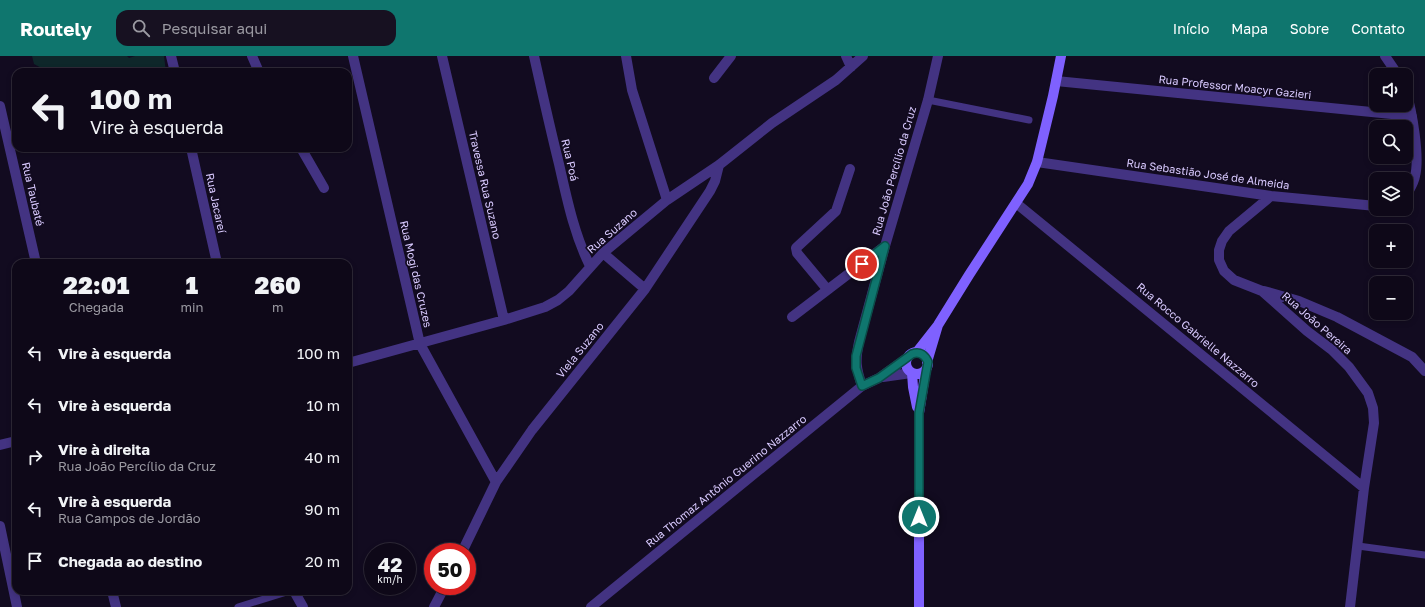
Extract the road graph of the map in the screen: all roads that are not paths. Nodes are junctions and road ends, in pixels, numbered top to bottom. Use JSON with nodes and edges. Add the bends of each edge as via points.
{"nodes":[{"id":1,"x":171,"y":56,"type":"edge"},
{"id":2,"x":252,"y":56,"type":"edge"},
{"id":3,"x":353,"y":56,"type":"edge"},
{"id":4,"x":442,"y":56,"type":"edge"},
{"id":5,"x":534,"y":56,"type":"edge"},
{"id":6,"x":626,"y":56,"type":"edge"},
{"id":7,"x":732,"y":56,"type":"edge"},
{"id":8,"x":846,"y":56,"type":"edge"},
{"id":9,"x":863,"y":56,"type":"edge"},
{"id":10,"x":938,"y":56,"type":"edge"},
{"id":11,"x":1061,"y":56,"type":"edge"},
{"id":12,"x":1385,"y":56,"type":"edge"},
{"id":13,"x":851,"y":67,"type":"junction"},
{"id":14,"x":174,"y":68,"type":"edge"},
{"id":15,"x":257,"y":68,"type":"edge"},
{"id":16,"x":1393,"y":68,"type":"edge"},
{"id":17,"x":714,"y":78,"type":"dead end"},
{"id":18,"x":1056,"y":81,"type":"junction"},
{"id":19,"x":928,"y":100,"type":"junction"},
{"id":20,"x":0,"y":106,"type":"edge"},
{"id":21,"x":1411,"y":112,"type":"edge"},
{"id":22,"x":1412,"y":116,"type":"junction"},
{"id":23,"x":1029,"y":120,"type":"dead end"},
{"id":24,"x":192,"y":152,"type":"edge"},
{"id":25,"x":303,"y":152,"type":"edge"},
{"id":26,"x":1037,"y":162,"type":"junction"},
{"id":27,"x":719,"y":165,"type":"junction"},
{"id":28,"x":850,"y":169,"type":"dead end"},
{"id":29,"x":1413,"y":182,"type":"edge"},
{"id":30,"x":324,"y":188,"type":"dead end"},
{"id":31,"x":1271,"y":196,"type":"junction"},
{"id":32,"x":667,"y":200,"type":"junction"},
{"id":33,"x":1016,"y":202,"type":"junction"},
{"id":34,"x":1369,"y":205,"type":"edge"},
{"id":35,"x":885,"y":246,"type":"junction"},
{"id":36,"x":603,"y":253,"type":"junction"},
{"id":37,"x":35,"y":259,"type":"edge"},
{"id":38,"x":216,"y":259,"type":"edge"},
{"id":39,"x":590,"y":266,"type":"junction"},
{"id":40,"x":645,"y":288,"type":"junction"},
{"id":41,"x":827,"y":290,"type":"junction"},
{"id":42,"x":1262,"y":291,"type":"junction"},
{"id":43,"x":792,"y":317,"type":"dead end"},
{"id":44,"x":504,"y":320,"type":"junction"},
{"id":45,"x":938,"y":325,"type":"junction"},
{"id":46,"x":420,"y":344,"type":"junction"},
{"id":47,"x":912,"y":355,"type":"junction"},
{"id":48,"x":1412,"y":357,"type":"junction"},
{"id":49,"x":1425,"y":358,"type":"edge"},
{"id":50,"x":352,"y":362,"type":"edge"},
{"id":51,"x":927,"y":366,"type":"junction"},
{"id":52,"x":1425,"y":371,"type":"edge"},
{"id":53,"x":912,"y":373,"type":"junction"},
{"id":54,"x":879,"y":378,"type":"junction"},
{"id":55,"x":862,"y":386,"type":"junction"},
{"id":56,"x":919,"y":413,"type":"junction"},
{"id":57,"x":12,"y":442,"type":"edge"},
{"id":58,"x":0,"y":445,"type":"edge"},
{"id":59,"x":496,"y":482,"type":"junction"},
{"id":60,"x":1364,"y":488,"type":"junction"},
{"id":61,"x":0,"y":526,"type":"edge"},
{"id":62,"x":466,"y":543,"type":"edge"},
{"id":63,"x":1358,"y":546,"type":"junction"},
{"id":64,"x":1425,"y":555,"type":"edge"},
{"id":65,"x":12,"y":583,"type":"edge"},
{"id":66,"x":14,"y":595,"type":"edge"},
{"id":67,"x":113,"y":595,"type":"edge"},
{"id":68,"x":277,"y":595,"type":"edge"},
{"id":69,"x":296,"y":595,"type":"edge"},
{"id":70,"x":440,"y":595,"type":"edge"},
{"id":71,"x":17,"y":607,"type":"edge"},
{"id":72,"x":116,"y":607,"type":"edge"},
{"id":73,"x":238,"y":607,"type":"edge"},
{"id":74,"x":303,"y":607,"type":"edge"},
{"id":75,"x":434,"y":607,"type":"edge"},
{"id":76,"x":591,"y":607,"type":"edge"},
{"id":77,"x":919,"y":607,"type":"edge"},
{"id":78,"x":1350,"y":607,"type":"edge"}],
"edges":[{"from":1,"to":14,"type":"street"},
{"from":2,"to":15,"type":"street"},
{"from":3,"to":46,"type":"street","name":"Rua Mogi das Cruzes"},
{"from":4,"to":44,"type":"street","name":"Travessa Rua Suzano"},
{"from":5,"to":39,"type":"street","name":"Rua Poá","via":[[564,186],[581,247]]},
{"from":6,"to":32,"type":"street","via":[[632,90]]},
{"from":7,"to":17,"type":"street"},
{"from":8,"to":13,"type":"street"},
{"from":9,"to":13,"type":"street","name":"Rua Suzano"},
{"from":10,"to":19,"type":"street","name":"Rua João Percílio da Cruz"},
{"from":11,"to":18,"type":"main road"},
{"from":12,"to":16,"type":"street"},
{"from":13,"to":27,"type":"street","name":"Rua Suzano","via":[[772,123]]},
{"from":18,"to":22,"type":"street","name":"Rua Professor Moacyr Gazieri"},
{"from":18,"to":26,"type":"main road"},
{"from":19,"to":23,"type":"lane"},
{"from":19,"to":35,"type":"street","name":"Rua João Percílio da Cruz"},
{"from":20,"to":37,"type":"street","name":"Rua Taubaté"},
{"from":21,"to":22,"type":"street"},
{"from":22,"to":29,"type":"street","via":[[1416,153],[1416,176]]},
{"from":24,"to":38,"type":"street","name":"Rua Jacareí"},
{"from":25,"to":30,"type":"street"},
{"from":26,"to":31,"type":"street","name":"Rua Sebastião José de Almeida"},
{"from":26,"to":33,"type":"main road","via":[[1028,184]]},
{"from":27,"to":32,"type":"street","name":"Rua Suzano"},
{"from":27,"to":40,"type":"street","name":"Viela Suzano","via":[[710,191]]},
{"from":28,"to":41,"type":"street","via":[[836,211],[796,248],[797,253]]},
{"from":31,"to":34,"type":"street","name":"Rua Sebastião José de Almeida"},
{"from":31,"to":42,"type":"street","name":"Rua João Pereira","via":[[1229,231],[1219,250],[1219,260],[1224,271],[1234,280]]},
{"from":32,"to":36,"type":"street","name":"Rua Suzano"},
{"from":33,"to":45,"type":"main road"},
{"from":33,"to":60,"type":"street","name":"Rua Rocco Gabrielle Nazzarro"},
{"from":35,"to":41,"type":"street"},
{"from":35,"to":55,"type":"street","name":"Rua João Percílio da Cruz","via":[[856,356],[856,368]]},
{"from":36,"to":39,"type":"street","name":"Rua Suzano"},
{"from":36,"to":40,"type":"street"},
{"from":39,"to":44,"type":"street","name":"Rua Suzano","via":[[558,300]]},
{"from":40,"to":59,"type":"street","name":"Viela Suzano","via":[[532,430]]},
{"from":41,"to":43,"type":"street"},
{"from":42,"to":48,"type":"street","via":[[1299,301],[1331,315]]},
{"from":42,"to":60,"type":"street","name":"Rua João Pereira","via":[[1332,350],[1349,367],[1368,393],[1374,422]]},
{"from":44,"to":46,"type":"street","name":"Rua Suzano"},
{"from":45,"to":47,"type":"main road"},
{"from":45,"to":51,"type":"main road"},
{"from":46,"to":50,"type":"street","name":"Rua Suzano"},
{"from":46,"to":59,"type":"street","name":"Rua Mogi das Cruzes"},
{"from":47,"to":51,"type":"main road","via":[[922,354],[927,359]]},
{"from":47,"to":53,"type":"main road","via":[[906,364]]},
{"from":47,"to":54,"type":"street","name":"Rua Thomaz Antônio Guerino Nazzarro"},
{"from":48,"to":49,"type":"street"},
{"from":48,"to":52,"type":"street"},
{"from":51,"to":53,"type":"main road","via":[[921,373]]},
{"from":51,"to":56,"type":"main road"},
{"from":53,"to":54,"type":"street","name":"Rua Thomaz Antônio Guerino Nazzarro"},
{"from":53,"to":56,"type":"main road"},
{"from":54,"to":55,"type":"street","name":"Rua Thomaz Antônio Guerino Nazzarro"},
{"from":55,"to":76,"type":"street","name":"Rua Thomaz Antônio Guerino Nazzarro"},
{"from":56,"to":77,"type":"main road"},
{"from":57,"to":58,"type":"street"},
{"from":59,"to":62,"type":"street","name":"Viela Suzano"},
{"from":60,"to":63,"type":"street","name":"Rua João Pereira"},
{"from":61,"to":65,"type":"street"},
{"from":63,"to":64,"type":"lane"},
{"from":63,"to":78,"type":"street","name":"Rua João Pereira"},
{"from":66,"to":71,"type":"street"},
{"from":67,"to":72,"type":"street"},
{"from":68,"to":73,"type":"lane"},
{"from":69,"to":74,"type":"street"},
{"from":70,"to":75,"type":"street"}]}
